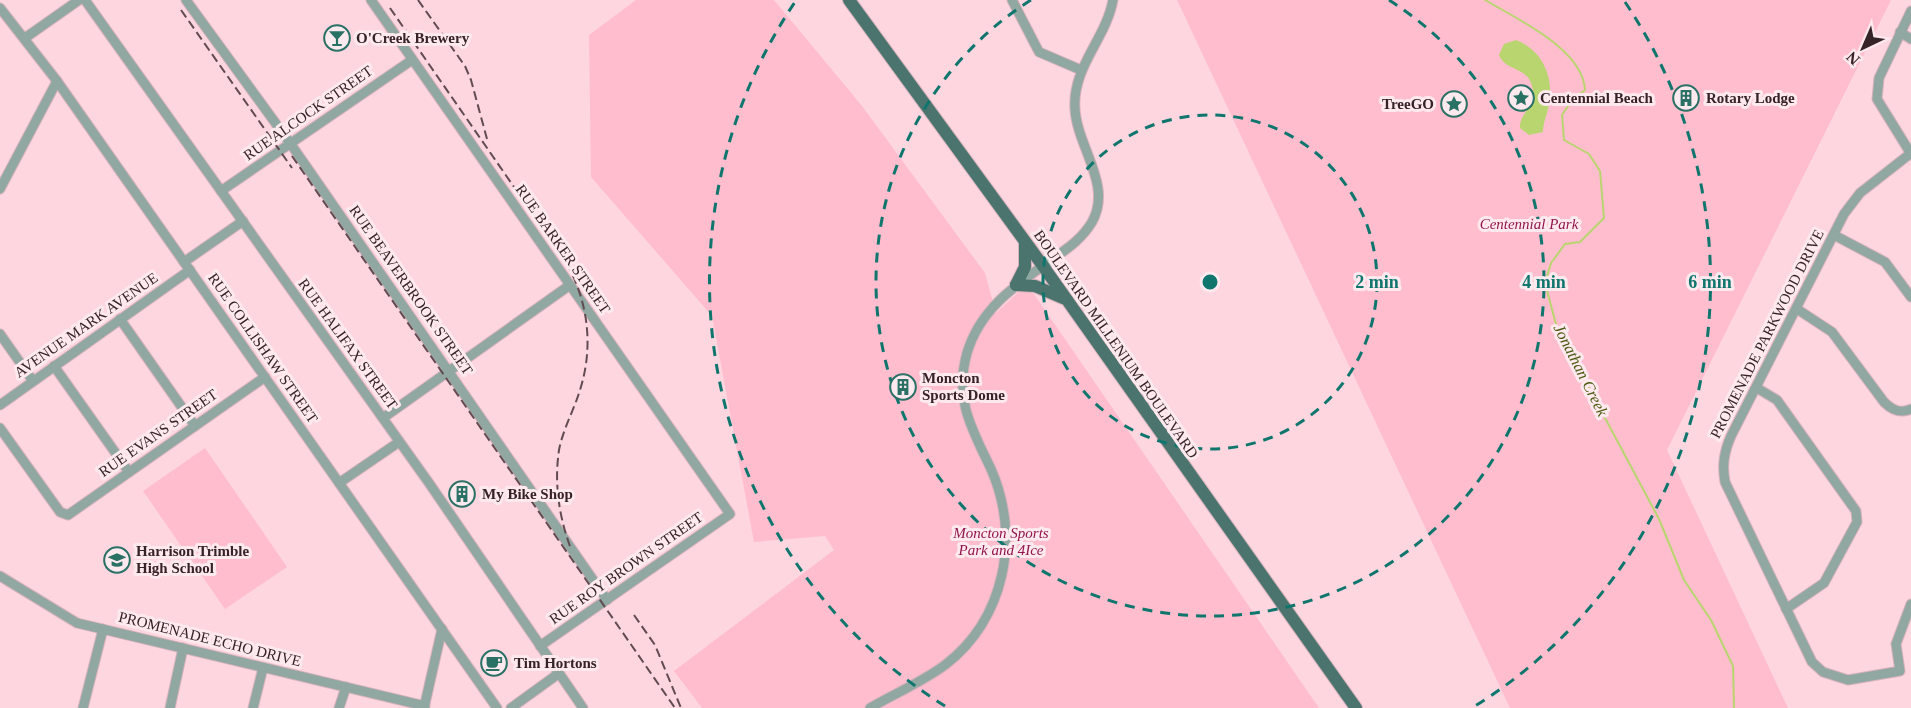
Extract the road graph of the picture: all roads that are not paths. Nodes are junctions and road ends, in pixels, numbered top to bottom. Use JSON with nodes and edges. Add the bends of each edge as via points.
{"nodes":[{"id":1,"x":79,"y":0,"type":"edge"},
{"id":2,"x":85,"y":0,"type":"edge"},
{"id":3,"x":186,"y":0,"type":"edge"},
{"id":4,"x":371,"y":0,"type":"edge"},
{"id":5,"x":849,"y":0,"type":"edge"},
{"id":6,"x":1012,"y":0,"type":"edge"},
{"id":7,"x":1113,"y":0,"type":"edge"},
{"id":8,"x":0,"y":9,"type":"edge"},
{"id":9,"x":1911,"y":11,"type":"edge"},
{"id":10,"x":1900,"y":32,"type":"junction"},
{"id":11,"x":25,"y":38,"type":"junction"},
{"id":12,"x":1911,"y":39,"type":"edge"},
{"id":13,"x":412,"y":60,"type":"junction"},
{"id":14,"x":1081,"y":70,"type":"junction"},
{"id":15,"x":57,"y":81,"type":"junction"},
{"id":16,"x":290,"y":143,"type":"junction"},
{"id":17,"x":1911,"y":153,"type":"edge"},
{"id":18,"x":0,"y":189,"type":"edge"},
{"id":19,"x":222,"y":191,"type":"junction"},
{"id":20,"x":243,"y":221,"type":"junction"},
{"id":21,"x":1834,"y":235,"type":"junction"},
{"id":22,"x":1024,"y":242,"type":"junction"},
{"id":23,"x":184,"y":262,"type":"junction"},
{"id":24,"x":1042,"y":266,"type":"junction"},
{"id":25,"x":190,"y":270,"type":"junction"},
{"id":26,"x":570,"y":285,"type":"junction"},
{"id":27,"x":1016,"y":285,"type":"junction"},
{"id":28,"x":1911,"y":297,"type":"edge"},
{"id":29,"x":1066,"y":299,"type":"junction"},
{"id":30,"x":1797,"y":309,"type":"junction"},
{"id":31,"x":120,"y":320,"type":"junction"},
{"id":32,"x":0,"y":334,"type":"edge"},
{"id":33,"x":54,"y":366,"type":"junction"},
{"id":34,"x":448,"y":370,"type":"junction"},
{"id":35,"x":265,"y":376,"type":"junction"},
{"id":36,"x":33,"y":381,"type":"junction"},
{"id":37,"x":1757,"y":388,"type":"junction"},
{"id":38,"x":0,"y":405,"type":"edge"},
{"id":39,"x":1911,"y":409,"type":"edge"},
{"id":40,"x":382,"y":418,"type":"junction"},
{"id":41,"x":195,"y":426,"type":"junction"},
{"id":42,"x":0,"y":428,"type":"edge"},
{"id":43,"x":399,"y":442,"type":"junction"},
{"id":44,"x":129,"y":472,"type":"junction"},
{"id":45,"x":339,"y":483,"type":"junction"},
{"id":46,"x":730,"y":514,"type":"joint"},
{"id":47,"x":0,"y":576,"type":"edge"},
{"id":48,"x":607,"y":600,"type":"junction"},
{"id":49,"x":1911,"y":604,"type":"edge"},
{"id":50,"x":1786,"y":609,"type":"junction"},
{"id":51,"x":103,"y":629,"type":"junction"},
{"id":52,"x":442,"y":629,"type":"junction"},
{"id":53,"x":540,"y":646,"type":"junction"},
{"id":54,"x":183,"y":648,"type":"junction"},
{"id":55,"x":263,"y":668,"type":"junction"},
{"id":56,"x":558,"y":674,"type":"junction"},
{"id":57,"x":345,"y":687,"type":"junction"},
{"id":58,"x":424,"y":707,"type":"edge"},
{"id":59,"x":83,"y":708,"type":"edge"},
{"id":60,"x":171,"y":708,"type":"edge"},
{"id":61,"x":252,"y":708,"type":"edge"},
{"id":62,"x":339,"y":708,"type":"edge"},
{"id":63,"x":497,"y":708,"type":"edge"},
{"id":64,"x":511,"y":708,"type":"edge"},
{"id":65,"x":583,"y":708,"type":"edge"},
{"id":66,"x":870,"y":708,"type":"edge"},
{"id":67,"x":1356,"y":708,"type":"edge"}],
"edges":[{"from":1,"to":11,"type":"street"},
{"from":2,"to":19,"type":"street","name":"RUE HALIFAX STREET"},
{"from":3,"to":16,"type":"street","name":"RUE BEAVERBROOK STREET"},
{"from":4,"to":13,"type":"street","name":"RUE BARKER STREET"},
{"from":5,"to":22,"type":"main road","name":"BOULEVARD MILLENIUM BOULEVARD"},
{"from":6,"to":14,"type":"street","via":[[1039,52]]},
{"from":7,"to":14,"type":"street","via":[[1110,14]]},
{"from":8,"to":11,"type":"street","name":"RUE COLLISHAW STREET"},
{"from":9,"to":10,"type":"street"},
{"from":10,"to":12,"type":"street"},
{"from":10,"to":17,"type":"street","via":[[1879,78],[1877,99]]},
{"from":11,"to":15,"type":"street","name":"RUE COLLISHAW STREET"},
{"from":13,"to":16,"type":"street","name":"RUE ALCOCK STREET"},
{"from":13,"to":26,"type":"street","name":"RUE BARKER STREET"},
{"from":14,"to":24,"type":"street","via":[[1076,119],[1082,145],[1096,175],[1098,205],[1086,232]]},
{"from":15,"to":18,"type":"street"},
{"from":15,"to":23,"type":"street","name":"RUE COLLISHAW STREET"},
{"from":16,"to":19,"type":"street","name":"RUE ALCOCK STREET"},
{"from":16,"to":34,"type":"street","name":"RUE BEAVERBROOK STREET"},
{"from":17,"to":21,"type":"street","name":"PROMENADE PARKWOOD DRIVE","via":[[1860,193]]},
{"from":19,"to":20,"type":"street","name":"RUE HALIFAX STREET"},
{"from":20,"to":23,"type":"street"},
{"from":20,"to":40,"type":"street","name":"RUE HALIFAX STREET"},
{"from":21,"to":28,"type":"street","via":[[1886,262]]},
{"from":21,"to":30,"type":"street","name":"PROMENADE PARKWOOD DRIVE"},
{"from":22,"to":24,"type":"main road","name":"BOULEVARD MILLENIUM BOULEVARD"},
{"from":22,"to":27,"type":"main road","via":[[1025,267]]},
{"from":23,"to":25,"type":"street","name":"RUE COLLISHAW STREET"},
{"from":24,"to":27,"type":"street"},
{"from":24,"to":29,"type":"main road","name":"BOULEVARD MILLENIUM BOULEVARD"},
{"from":25,"to":31,"type":"street","name":"AVENUE MARK AVENUE"},
{"from":25,"to":35,"type":"street","name":"RUE COLLISHAW STREET"},
{"from":26,"to":34,"type":"street"},
{"from":26,"to":46,"type":"street","name":"RUE BARKER STREET"},
{"from":27,"to":29,"type":"main road","via":[[1035,286]]},
{"from":27,"to":66,"type":"street","via":[[988,311],[975,332],[966,356],[962,395],[969,426],[999,491],[1006,520],[1006,557],[999,589],[980,629],[945,665]]},
{"from":29,"to":67,"type":"main road","name":"BOULEVARD MILLENIUM BOULEVARD"},
{"from":30,"to":37,"type":"street","name":"PROMENADE PARKWOOD DRIVE"},
{"from":30,"to":39,"type":"street","via":[[1832,332],[1893,411]]},
{"from":31,"to":33,"type":"street","name":"AVENUE MARK AVENUE"},
{"from":31,"to":41,"type":"street"},
{"from":32,"to":36,"type":"street"},
{"from":33,"to":36,"type":"street","name":"AVENUE MARK AVENUE"},
{"from":33,"to":44,"type":"street"},
{"from":34,"to":40,"type":"street"},
{"from":34,"to":48,"type":"street","name":"RUE BEAVERBROOK STREET"},
{"from":35,"to":41,"type":"street","name":"RUE EVANS STREET"},
{"from":35,"to":45,"type":"street","name":"RUE COLLISHAW STREET"},
{"from":36,"to":38,"type":"street","name":"AVENUE MARK AVENUE"},
{"from":37,"to":50,"type":"street","name":"PROMENADE PARKWOOD DRIVE","via":[[1731,436],[1723,468],[1725,482]]},
{"from":37,"to":50,"type":"street","via":[[1777,400],[1856,511],[1857,522],[1824,583]]},
{"from":40,"to":43,"type":"street","name":"RUE HALIFAX STREET"},
{"from":41,"to":44,"type":"street","name":"RUE EVANS STREET"},
{"from":42,"to":44,"type":"street","name":"RUE EVANS STREET","via":[[60,512],[68,515]]},
{"from":43,"to":45,"type":"street"},
{"from":43,"to":53,"type":"street","name":"RUE HALIFAX STREET"},
{"from":45,"to":52,"type":"street","name":"RUE COLLISHAW STREET"},
{"from":46,"to":48,"type":"street","name":"RUE ROY BROWN STREET"},
{"from":47,"to":51,"type":"street","name":"PROMENADE ECHO DRIVE","via":[[77,623]]},
{"from":48,"to":53,"type":"street","name":"RUE ROY BROWN STREET"},
{"from":49,"to":50,"type":"street","name":"PROMENADE PARKWOOD DRIVE","via":[[1896,644],[1900,671],[1848,680],[1824,672],[1812,662]]},
{"from":51,"to":54,"type":"street","name":"PROMENADE ECHO DRIVE"},
{"from":51,"to":59,"type":"street"},
{"from":52,"to":58,"type":"street"},
{"from":52,"to":63,"type":"street","name":"RUE COLLISHAW STREET"},
{"from":53,"to":56,"type":"street","name":"RUE HALIFAX STREET"},
{"from":54,"to":55,"type":"street","name":"PROMENADE ECHO DRIVE"},
{"from":54,"to":60,"type":"street"},
{"from":55,"to":57,"type":"street","name":"PROMENADE ECHO DRIVE"},
{"from":55,"to":61,"type":"street"},
{"from":56,"to":64,"type":"street"},
{"from":56,"to":65,"type":"street","name":"RUE HALIFAX STREET"},
{"from":57,"to":58,"type":"street","name":"PROMENADE ECHO DRIVE"},
{"from":57,"to":62,"type":"street"}]}
